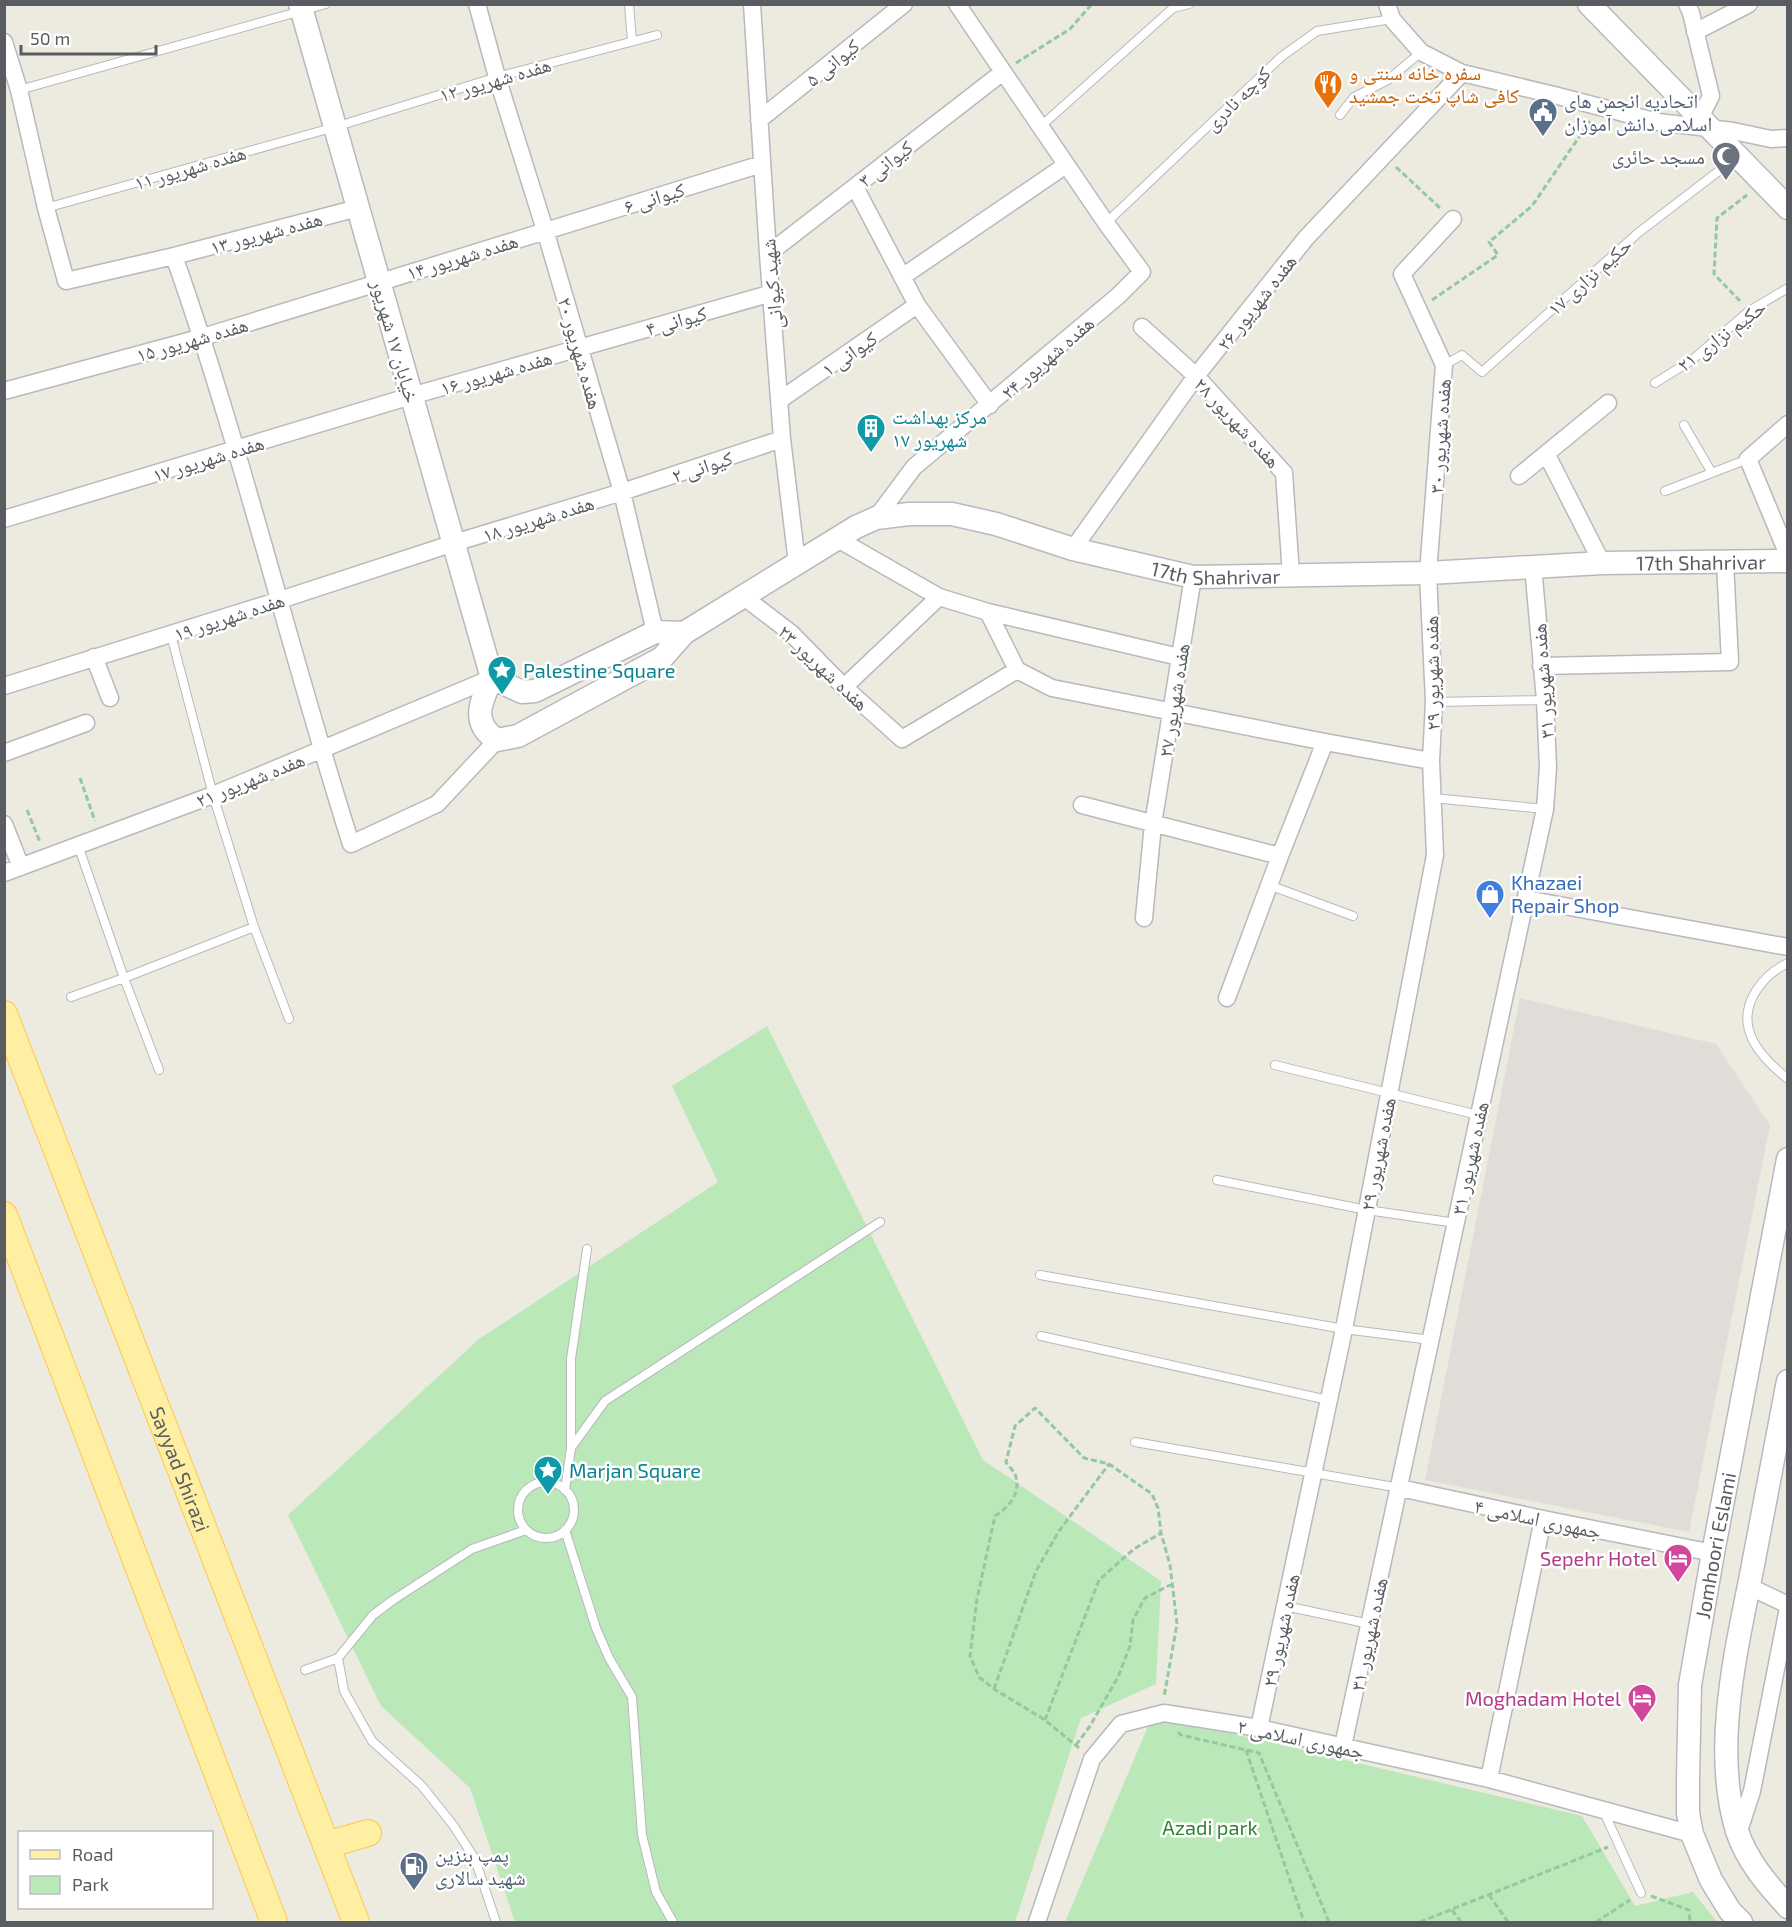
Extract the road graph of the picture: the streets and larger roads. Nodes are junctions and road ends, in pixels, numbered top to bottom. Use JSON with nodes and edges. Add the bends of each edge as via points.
{"nodes":[{"id":1,"x":477,"y":4,"type":"edge"},
{"id":2,"x":752,"y":4,"type":"edge"},
{"id":3,"x":904,"y":4,"type":"edge"},
{"id":4,"x":957,"y":4,"type":"edge"},
{"id":5,"x":1589,"y":4,"type":"edge"},
{"id":6,"x":1687,"y":4,"type":"edge"},
{"id":7,"x":1749,"y":4,"type":"edge"},
{"id":8,"x":301,"y":8,"type":"edge"},
{"id":9,"x":1389,"y":12,"type":"edge"},
{"id":10,"x":1695,"y":32,"type":"junction"},
{"id":11,"x":4,"y":42,"type":"edge"},
{"id":12,"x":1003,"y":72,"type":"junction"},
{"id":13,"x":1462,"y":73,"type":"junction"},
{"id":14,"x":759,"y":120,"type":"junction"},
{"id":15,"x":1705,"y":123,"type":"junction"},
{"id":16,"x":1788,"y":138,"type":"edge"},
{"id":17,"x":762,"y":164,"type":"junction"},
{"id":18,"x":1066,"y":165,"type":"junction"},
{"id":19,"x":855,"y":187,"type":"junction"},
{"id":20,"x":358,"y":208,"type":"junction"},
{"id":21,"x":1788,"y":208,"type":"edge"},
{"id":22,"x":1453,"y":219,"type":"road end"},
{"id":23,"x":545,"y":230,"type":"junction"},
{"id":24,"x":768,"y":254,"type":"junction"},
{"id":25,"x":174,"y":256,"type":"junction"},
{"id":26,"x":902,"y":277,"type":"junction"},
{"id":27,"x":379,"y":282,"type":"junction"},
{"id":28,"x":772,"y":292,"type":"junction"},
{"id":29,"x":917,"y":305,"type":"junction"},
{"id":30,"x":1142,"y":327,"type":"dead end"},
{"id":31,"x":202,"y":337,"type":"junction"},
{"id":32,"x":580,"y":347,"type":"junction"},
{"id":33,"x":1196,"y":376,"type":"junction"},
{"id":34,"x":4,"y":391,"type":"edge"},
{"id":35,"x":411,"y":396,"type":"junction"},
{"id":36,"x":780,"y":400,"type":"junction"},
{"id":37,"x":1608,"y":403,"type":"dead end"},
{"id":38,"x":990,"y":405,"type":"junction"},
{"id":39,"x":1788,"y":424,"type":"edge"},
{"id":40,"x":782,"y":439,"type":"junction"},
{"id":41,"x":236,"y":449,"type":"junction"},
{"id":42,"x":1547,"y":455,"type":"junction"},
{"id":43,"x":1520,"y":476,"type":"dead end"},
{"id":44,"x":622,"y":492,"type":"junction"},
{"id":45,"x":876,"y":518,"type":"junction"},
{"id":46,"x":4,"y":519,"type":"edge"},
{"id":47,"x":836,"y":538,"type":"junction"},
{"id":48,"x":454,"y":543,"type":"junction"},
{"id":49,"x":1073,"y":549,"type":"junction"},
{"id":50,"x":1788,"y":555,"type":"edge"},
{"id":51,"x":1788,"y":561,"type":"edge"},
{"id":52,"x":1725,"y":562,"type":"junction"},
{"id":53,"x":797,"y":563,"type":"junction"},
{"id":54,"x":1602,"y":563,"type":"junction"},
{"id":55,"x":1533,"y":566,"type":"junction"},
{"id":56,"x":1428,"y":573,"type":"junction"},
{"id":57,"x":1291,"y":575,"type":"junction"},
{"id":58,"x":1193,"y":577,"type":"junction"},
{"id":59,"x":744,"y":597,"type":"junction"},
{"id":60,"x":939,"y":597,"type":"junction"},
{"id":61,"x":280,"y":600,"type":"junction"},
{"id":62,"x":988,"y":612,"type":"junction"},
{"id":63,"x":655,"y":632,"type":"junction"},
{"id":64,"x":684,"y":633,"type":"junction"},
{"id":65,"x":94,"y":657,"type":"junction"},
{"id":66,"x":1179,"y":657,"type":"junction"},
{"id":67,"x":1541,"y":666,"type":"junction"},
{"id":68,"x":1017,"y":670,"type":"junction"},
{"id":69,"x":492,"y":678,"type":"junction"},
{"id":70,"x":4,"y":686,"type":"edge"},
{"id":71,"x":844,"y":687,"type":"junction"},
{"id":72,"x":111,"y":698,"type":"dead end"},
{"id":73,"x":1171,"y":711,"type":"junction"},
{"id":74,"x":86,"y":723,"type":"dead end"},
{"id":75,"x":497,"y":741,"type":"junction"},
{"id":76,"x":1325,"y":742,"type":"junction"},
{"id":77,"x":321,"y":750,"type":"junction"},
{"id":78,"x":4,"y":753,"type":"edge"},
{"id":79,"x":1431,"y":762,"type":"junction"},
{"id":80,"x":1082,"y":805,"type":"dead end"},
{"id":81,"x":4,"y":824,"type":"edge"},
{"id":82,"x":1154,"y":824,"type":"junction"},
{"id":83,"x":1280,"y":856,"type":"junction"},
{"id":84,"x":21,"y":867,"type":"junction"},
{"id":85,"x":4,"y":873,"type":"edge"},
{"id":86,"x":1526,"y":899,"type":"junction"},
{"id":87,"x":1144,"y":918,"type":"dead end"},
{"id":88,"x":1788,"y":947,"type":"edge"},
{"id":89,"x":1227,"y":998,"type":"dead end"},
{"id":90,"x":4,"y":1014,"type":"edge"},
{"id":91,"x":1788,"y":1160,"type":"edge"},
{"id":92,"x":4,"y":1215,"type":"edge"},
{"id":93,"x":1788,"y":1381,"type":"edge"},
{"id":94,"x":1400,"y":1488,"type":"junction"},
{"id":95,"x":1543,"y":1519,"type":"junction"},
{"id":96,"x":1713,"y":1553,"type":"junction"},
{"id":97,"x":1748,"y":1586,"type":"junction"},
{"id":98,"x":1788,"y":1606,"type":"edge"},
{"id":99,"x":1259,"y":1728,"type":"junction"},
{"id":100,"x":1343,"y":1746,"type":"junction"},
{"id":101,"x":1489,"y":1779,"type":"junction"},
{"id":102,"x":368,"y":1833,"type":"dead end"},
{"id":103,"x":1692,"y":1834,"type":"junction"},
{"id":104,"x":1738,"y":1834,"type":"junction"},
{"id":105,"x":326,"y":1845,"type":"junction"},
{"id":106,"x":1788,"y":1907,"type":"edge"},
{"id":107,"x":274,"y":1923,"type":"edge"},
{"id":108,"x":356,"y":1923,"type":"edge"},
{"id":109,"x":1037,"y":1923,"type":"edge"},
{"id":110,"x":1741,"y":1923,"type":"edge"}],
"edges":[{"from":1,"to":23,"type":"street","name":"هفده شهریور ۲۰"},
{"from":2,"to":14,"type":"street","name":"شهید کیوانی"},
{"from":3,"to":14,"type":"street","name":"کیوانی ۵"},
{"from":4,"to":12,"type":"street"},
{"from":5,"to":15,"type":"street"},
{"from":6,"to":10,"type":"street"},
{"from":7,"to":10,"type":"street"},
{"from":8,"to":20,"type":"street","name":"خیابان ۱۷ شهریور"},
{"from":9,"to":13,"type":"street","via":[[1421,52]]},
{"from":10,"to":15,"type":"street","via":[[1711,96]]},
{"from":11,"to":25,"type":"street","name":"هفده شهریور ۱۳","via":[[66,281]]},
{"from":12,"to":18,"type":"street"},
{"from":12,"to":19,"type":"street","name":"کیوانی ۳"},
{"from":13,"to":15,"type":"street","via":[[1658,123]]},
{"from":13,"to":33,"type":"street","name":"هفده شهریور ۲۶","via":[[1306,238]]},
{"from":14,"to":17,"type":"street","name":"شهید کیوانی"},
{"from":15,"to":16,"type":"street","via":[[1770,139]]},
{"from":15,"to":21,"type":"street"},
{"from":17,"to":23,"type":"street","name":"کیوانی ۶"},
{"from":17,"to":24,"type":"street","name":"شهید کیوانی"},
{"from":18,"to":26,"type":"street"},
{"from":18,"to":38,"type":"street","name":"هفده شهریور ۲۴","via":[[1142,272]]},
{"from":19,"to":24,"type":"street","name":"کیوانی ۳"},
{"from":19,"to":26,"type":"street"},
{"from":20,"to":25,"type":"street","name":"هفده شهریور ۱۳"},
{"from":20,"to":27,"type":"street","name":"خیابان ۱۷ شهریور"},
{"from":22,"to":56,"type":"street","name":"هفده شهریور ۳۰","via":[[1402,274],[1444,365]]},
{"from":23,"to":27,"type":"street","name":"هفده شهریور ۱۴"},
{"from":23,"to":32,"type":"street","name":"هفده شهریور ۲۰"},
{"from":24,"to":28,"type":"street","name":"شهید کیوانی"},
{"from":25,"to":31,"type":"street"},
{"from":26,"to":29,"type":"street"},
{"from":27,"to":31,"type":"street","name":"هفده شهریور ۱۵"},
{"from":27,"to":35,"type":"street","name":"خیابان ۱۷ شهریور"},
{"from":28,"to":32,"type":"street","name":"کیوانی ۴"},
{"from":28,"to":36,"type":"street","name":"شهید کیوانی"},
{"from":29,"to":36,"type":"street","name":"کیوانی ۱"},
{"from":29,"to":38,"type":"street"},
{"from":30,"to":33,"type":"street","name":"هفده شهریور ۲۸"},
{"from":31,"to":34,"type":"street","name":"هفده شهریور ۱۵"},
{"from":31,"to":41,"type":"street"},
{"from":32,"to":35,"type":"street","name":"هفده شهریور ۱۶"},
{"from":32,"to":44,"type":"street","name":"هفده شهریور ۲۰"},
{"from":33,"to":49,"type":"street","name":"هفده شهریور ۲۶"},
{"from":33,"to":57,"type":"street","name":"هفده شهریور ۲۸","via":[[1284,473]]},
{"from":35,"to":41,"type":"street","name":"هفده شهریور ۱۷"},
{"from":35,"to":48,"type":"street","name":"خیابان ۱۷ شهریور"},
{"from":36,"to":40,"type":"street","name":"شهید کیوانی"},
{"from":37,"to":42,"type":"street"},
{"from":38,"to":45,"type":"street","name":"هفده شهریور ۲۴","via":[[915,467]]},
{"from":39,"to":50,"type":"street","via":[[1748,459]]},
{"from":40,"to":44,"type":"street","name":"کیوانی ۲"},
{"from":40,"to":53,"type":"street","name":"شهید کیوانی"},
{"from":41,"to":46,"type":"street","name":"هفده شهریور ۱۷"},
{"from":41,"to":61,"type":"street"},
{"from":42,"to":43,"type":"street"},
{"from":42,"to":54,"type":"street"},
{"from":44,"to":48,"type":"street","name":"هفده شهریور ۱۸"},
{"from":44,"to":63,"type":"street","name":"هفده شهریور ۲۰"},
{"from":45,"to":47,"type":"street","name":"17th Shahrivar"},
{"from":45,"to":49,"type":"street","name":"17th Shahrivar","via":[[952,514]]},
{"from":47,"to":53,"type":"street","name":"17th Shahrivar"},
{"from":47,"to":60,"type":"street"},
{"from":48,"to":61,"type":"street","name":"هفده شهریور ۱۹"},
{"from":48,"to":69,"type":"street","name":"خیابان ۱۷ شهریور"},
{"from":49,"to":58,"type":"street","name":"17th Shahrivar"},
{"from":51,"to":52,"type":"street","name":"17th Shahrivar"},
{"from":52,"to":54,"type":"street","name":"17th Shahrivar"},
{"from":52,"to":67,"type":"street","via":[[1730,662]]},
{"from":53,"to":59,"type":"street","name":"17th Shahrivar"},
{"from":54,"to":55,"type":"street","name":"17th Shahrivar"},
{"from":55,"to":56,"type":"street","name":"17th Shahrivar"},
{"from":55,"to":67,"type":"street","name":"هفده شهریور ۳۱"},
{"from":56,"to":57,"type":"street","name":"17th Shahrivar"},
{"from":56,"to":79,"type":"street","name":"هفده شهریور ۲۹","via":[[1434,702]]},
{"from":57,"to":58,"type":"street","name":"17th Shahrivar"},
{"from":58,"to":66,"type":"street","name":"هفده شهریور ۲۷"},
{"from":59,"to":64,"type":"street","name":"17th Shahrivar"},
{"from":59,"to":71,"type":"street","name":"هفده شهریور ۲۳","via":[[791,633]]},
{"from":60,"to":62,"type":"street"},
{"from":60,"to":71,"type":"street"},
{"from":61,"to":65,"type":"street","name":"هفده شهریور ۱۹"},
{"from":61,"to":77,"type":"street"},
{"from":62,"to":66,"type":"street"},
{"from":62,"to":68,"type":"street"},
{"from":63,"to":64,"type":"street"},
{"from":63,"to":69,"type":"street","via":[[535,691],[522,692]]},
{"from":64,"to":75,"type":"street","name":"17th Shahrivar","via":[[662,658],[518,736]]},
{"from":65,"to":70,"type":"street","name":"هفده شهریور ۱۹"},
{"from":65,"to":72,"type":"street"},
{"from":66,"to":73,"type":"street","name":"هفده شهریور ۲۷"},
{"from":67,"to":86,"type":"street","name":"هفده شهریور ۳۱","via":[[1548,767],[1545,809]]},
{"from":68,"to":71,"type":"street","name":"هفده شهریور ۲۳","via":[[902,739]]},
{"from":68,"to":73,"type":"street","via":[[1052,688]]},
{"from":69,"to":75,"type":"street","via":[[480,705],[488,735]]},
{"from":69,"to":77,"type":"street","name":"هفده شهریور ۲۱"},
{"from":73,"to":76,"type":"street"},
{"from":73,"to":82,"type":"street","name":"هفده شهریور ۲۷"},
{"from":74,"to":78,"type":"street"},
{"from":75,"to":77,"type":"street","via":[[438,804],[351,844]]},
{"from":76,"to":79,"type":"street"},
{"from":76,"to":83,"type":"street"},
{"from":77,"to":84,"type":"street","name":"هفده شهریور ۲۱"},
{"from":79,"to":99,"type":"street","name":"هفده شهریور ۲۹","via":[[1435,855],[1344,1329]]},
{"from":80,"to":82,"type":"street"},
{"from":81,"to":84,"type":"street"},
{"from":82,"to":83,"type":"street"},
{"from":82,"to":87,"type":"street","name":"هفده شهریور ۲۷"},
{"from":83,"to":89,"type":"street"},
{"from":84,"to":85,"type":"street","name":"هفده شهریور ۲۱"},
{"from":86,"to":88,"type":"street"},
{"from":86,"to":94,"type":"street","name":"هفده شهریور ۳۱"},
{"from":90,"to":105,"type":"main road","name":"Sayyad Shirazi"},
{"from":91,"to":96,"type":"street","name":"Jomhoori Eslami"},
{"from":92,"to":107,"type":"main road"},
{"from":93,"to":97,"type":"street","name":"Jomhoori Eslami"},
{"from":94,"to":95,"type":"street","name":"جمهوری اسلامی ۴"},
{"from":94,"to":100,"type":"street","name":"هفده شهریور ۳۱"},
{"from":95,"to":96,"type":"street","name":"جمهوری اسلامی ۴"},
{"from":95,"to":101,"type":"street"},
{"from":96,"to":103,"type":"street","name":"Jomhoori Eslami","via":[[1690,1685],[1688,1813]]},
{"from":97,"to":98,"type":"street"},
{"from":97,"to":104,"type":"street","name":"Jomhoori Eslami","via":[[1729,1689],[1727,1777]]},
{"from":98,"to":104,"type":"street","via":[[1752,1791]]},
{"from":99,"to":100,"type":"street","name":"جمهوری اسلامی ۲"},
{"from":99,"to":109,"type":"street","name":"جمهوری اسلامی ۲","via":[[1164,1713],[1121,1724],[1092,1759]]},
{"from":100,"to":101,"type":"street","name":"جمهوری اسلامی ۲"},
{"from":101,"to":103,"type":"street","name":"جمهوری اسلامی ۲"},
{"from":102,"to":105,"type":"main road"},
{"from":103,"to":110,"type":"street","name":"Jomhoori Eslami","via":[[1711,1880]]},
{"from":104,"to":106,"type":"street","name":"Jomhoori Eslami","via":[[1764,1882]]},
{"from":105,"to":108,"type":"main road","name":"Sayyad Shirazi"}]}
